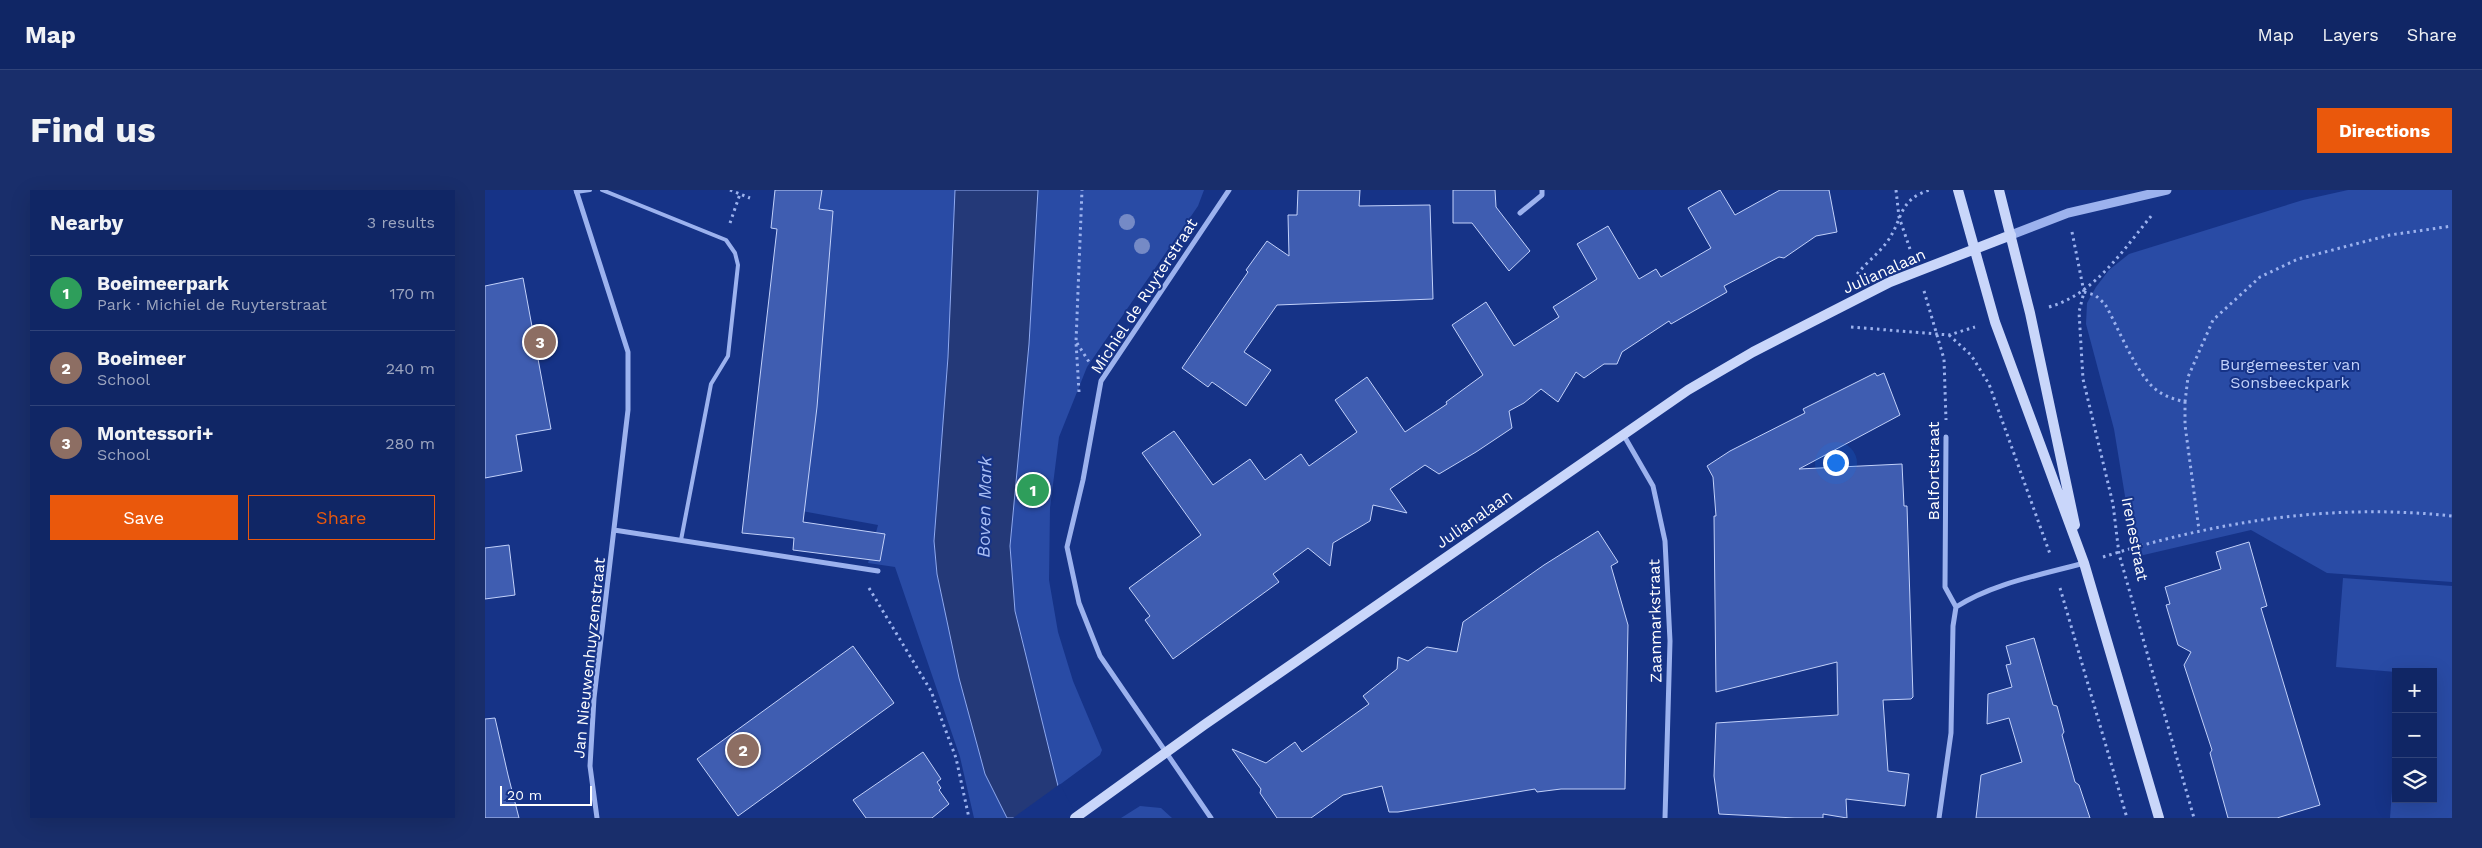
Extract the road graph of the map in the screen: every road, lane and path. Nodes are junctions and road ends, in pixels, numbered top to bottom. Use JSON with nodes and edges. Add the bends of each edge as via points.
{"nodes":[{"id":1,"x":590,"y":190,"type":"edge"},
{"id":2,"x":602,"y":190,"type":"edge"},
{"id":3,"x":730,"y":190,"type":"edge"},
{"id":4,"x":1082,"y":190,"type":"edge"},
{"id":5,"x":1229,"y":190,"type":"edge"},
{"id":6,"x":1542,"y":190,"type":"edge"},
{"id":7,"x":1896,"y":190,"type":"edge"},
{"id":8,"x":1930,"y":190,"type":"edge"},
{"id":9,"x":1958,"y":190,"type":"edge"},
{"id":10,"x":1999,"y":190,"type":"edge"},
{"id":11,"x":2167,"y":190,"type":"edge"},
{"id":12,"x":576,"y":191,"type":"edge"},
{"id":13,"x":739,"y":194,"type":"junction"},
{"id":14,"x":750,"y":198,"type":"dead end"},
{"id":15,"x":1519,"y":213,"type":"dead end"},
{"id":16,"x":2067,"y":213,"type":"junction"},
{"id":17,"x":2153,"y":213,"type":"dead end"},
{"id":18,"x":732,"y":216,"type":"dead end"},
{"id":19,"x":2452,"y":226,"type":"edge"},
{"id":20,"x":2011,"y":235,"type":"junction"},
{"id":21,"x":1975,"y":249,"type":"junction"},
{"id":22,"x":2084,"y":292,"type":"junction"},
{"id":23,"x":1846,"y":326,"type":"dead end"},
{"id":24,"x":1101,"y":381,"type":"junction"},
{"id":25,"x":2185,"y":402,"type":"junction"},
{"id":26,"x":1623,"y":433,"type":"junction"},
{"id":27,"x":1946,"y":437,"type":"joint"},
{"id":28,"x":2452,"y":516,"type":"edge"},
{"id":29,"x":614,"y":530,"type":"junction"},
{"id":30,"x":2199,"y":530,"type":"junction"},
{"id":31,"x":681,"y":540,"type":"junction"},
{"id":32,"x":2119,"y":552,"type":"junction"},
{"id":33,"x":2084,"y":563,"type":"junction"},
{"id":34,"x":858,"y":568,"type":"junction"},
{"id":35,"x":877,"y":571,"type":"dead end"},
{"id":36,"x":1956,"y":607,"type":"junction"},
{"id":37,"x":1166,"y":752,"type":"junction"},
{"id":38,"x":596,"y":818,"type":"edge"},
{"id":39,"x":969,"y":818,"type":"edge"},
{"id":40,"x":1075,"y":818,"type":"edge"},
{"id":41,"x":1211,"y":818,"type":"edge"},
{"id":42,"x":1665,"y":818,"type":"edge"},
{"id":43,"x":1939,"y":818,"type":"edge"},
{"id":44,"x":2159,"y":818,"type":"edge"},
{"id":45,"x":2194,"y":818,"type":"edge"}],
"edges":[{"from":1,"to":12,"type":"lane","name":"Jan Nieuwenhuyzenstraat"},
{"from":2,"to":31,"type":"lane","via":[[726,240],[735,253],[737,265],[727,356],[711,384]]},
{"from":3,"to":13,"type":"path"},
{"from":4,"to":24,"type":"path","via":[[1076,342]]},
{"from":5,"to":24,"type":"street","name":"Michiel de Ruyterstraat"},
{"from":6,"to":15,"type":"street","via":[[1542,195]]},
{"from":7,"to":8,"type":"path","via":[[1899,217],[1912,197]]},
{"from":9,"to":21,"type":"main road"},
{"from":10,"to":20,"type":"main road"},
{"from":11,"to":16,"type":"street"},
{"from":12,"to":29,"type":"street","name":"Jan Nieuwenhuyzenstraat","via":[[628,352],[628,410]]},
{"from":13,"to":14,"type":"path"},
{"from":13,"to":18,"type":"path"},
{"from":16,"to":20,"type":"street"},
{"from":16,"to":22,"type":"path"},
{"from":17,"to":22,"type":"path"},
{"from":19,"to":25,"type":"path","via":[[2390,235],[2298,259],[2260,276],[2213,320],[2188,377]]},
{"from":20,"to":21,"type":"main road","name":"Julianalaan"},
{"from":20,"to":33,"type":"main road"},
{"from":21,"to":26,"type":"main road","name":"Julianalaan","via":[[1890,282],[1849,302],[1696,386]]},
{"from":21,"to":33,"type":"main road","via":[[1995,322]]},
{"from":22,"to":25,"type":"path","via":[[2095,295],[2105,304],[2143,375],[2154,388]]},
{"from":22,"to":32,"type":"path","name":"Irenestraat","via":[[2079,312],[2083,379],[2113,504]]},
{"from":23,"to":27,"type":"path","name":"Balfortstraat","via":[[1938,333],[1944,359]]},
{"from":24,"to":37,"type":"street","name":"Michiel de Ruyterstraat","via":[[1067,547],[1079,603],[1100,656]]},
{"from":25,"to":30,"type":"path","via":[[2185,425]]},
{"from":26,"to":37,"type":"main road","name":"Julianalaan"},
{"from":26,"to":42,"type":"street","name":"Zaanmarkstraat","via":[[1653,486],[1665,542],[1670,641]]},
{"from":27,"to":36,"type":"street","name":"Balfortstraat","via":[[1945,587]]},
{"from":28,"to":30,"type":"path","via":[[2328,512]]},
{"from":29,"to":31,"type":"street"},
{"from":29,"to":38,"type":"street","name":"Jan Nieuwenhuyzenstraat","via":[[594,698],[590,766]]},
{"from":30,"to":32,"type":"path"},
{"from":31,"to":34,"type":"street"},
{"from":32,"to":45,"type":"path","name":"Irenestraat"},
{"from":33,"to":36,"type":"street","via":[[1973,596]]},
{"from":33,"to":44,"type":"main road"},
{"from":34,"to":35,"type":"street"},
{"from":34,"to":39,"type":"path","via":[[931,691],[956,758]]},
{"from":36,"to":43,"type":"street","via":[[1951,733]]},
{"from":37,"to":40,"type":"main road","name":"Julianalaan"},
{"from":37,"to":41,"type":"street","name":"Michiel de Ruyterstraat"}]}
